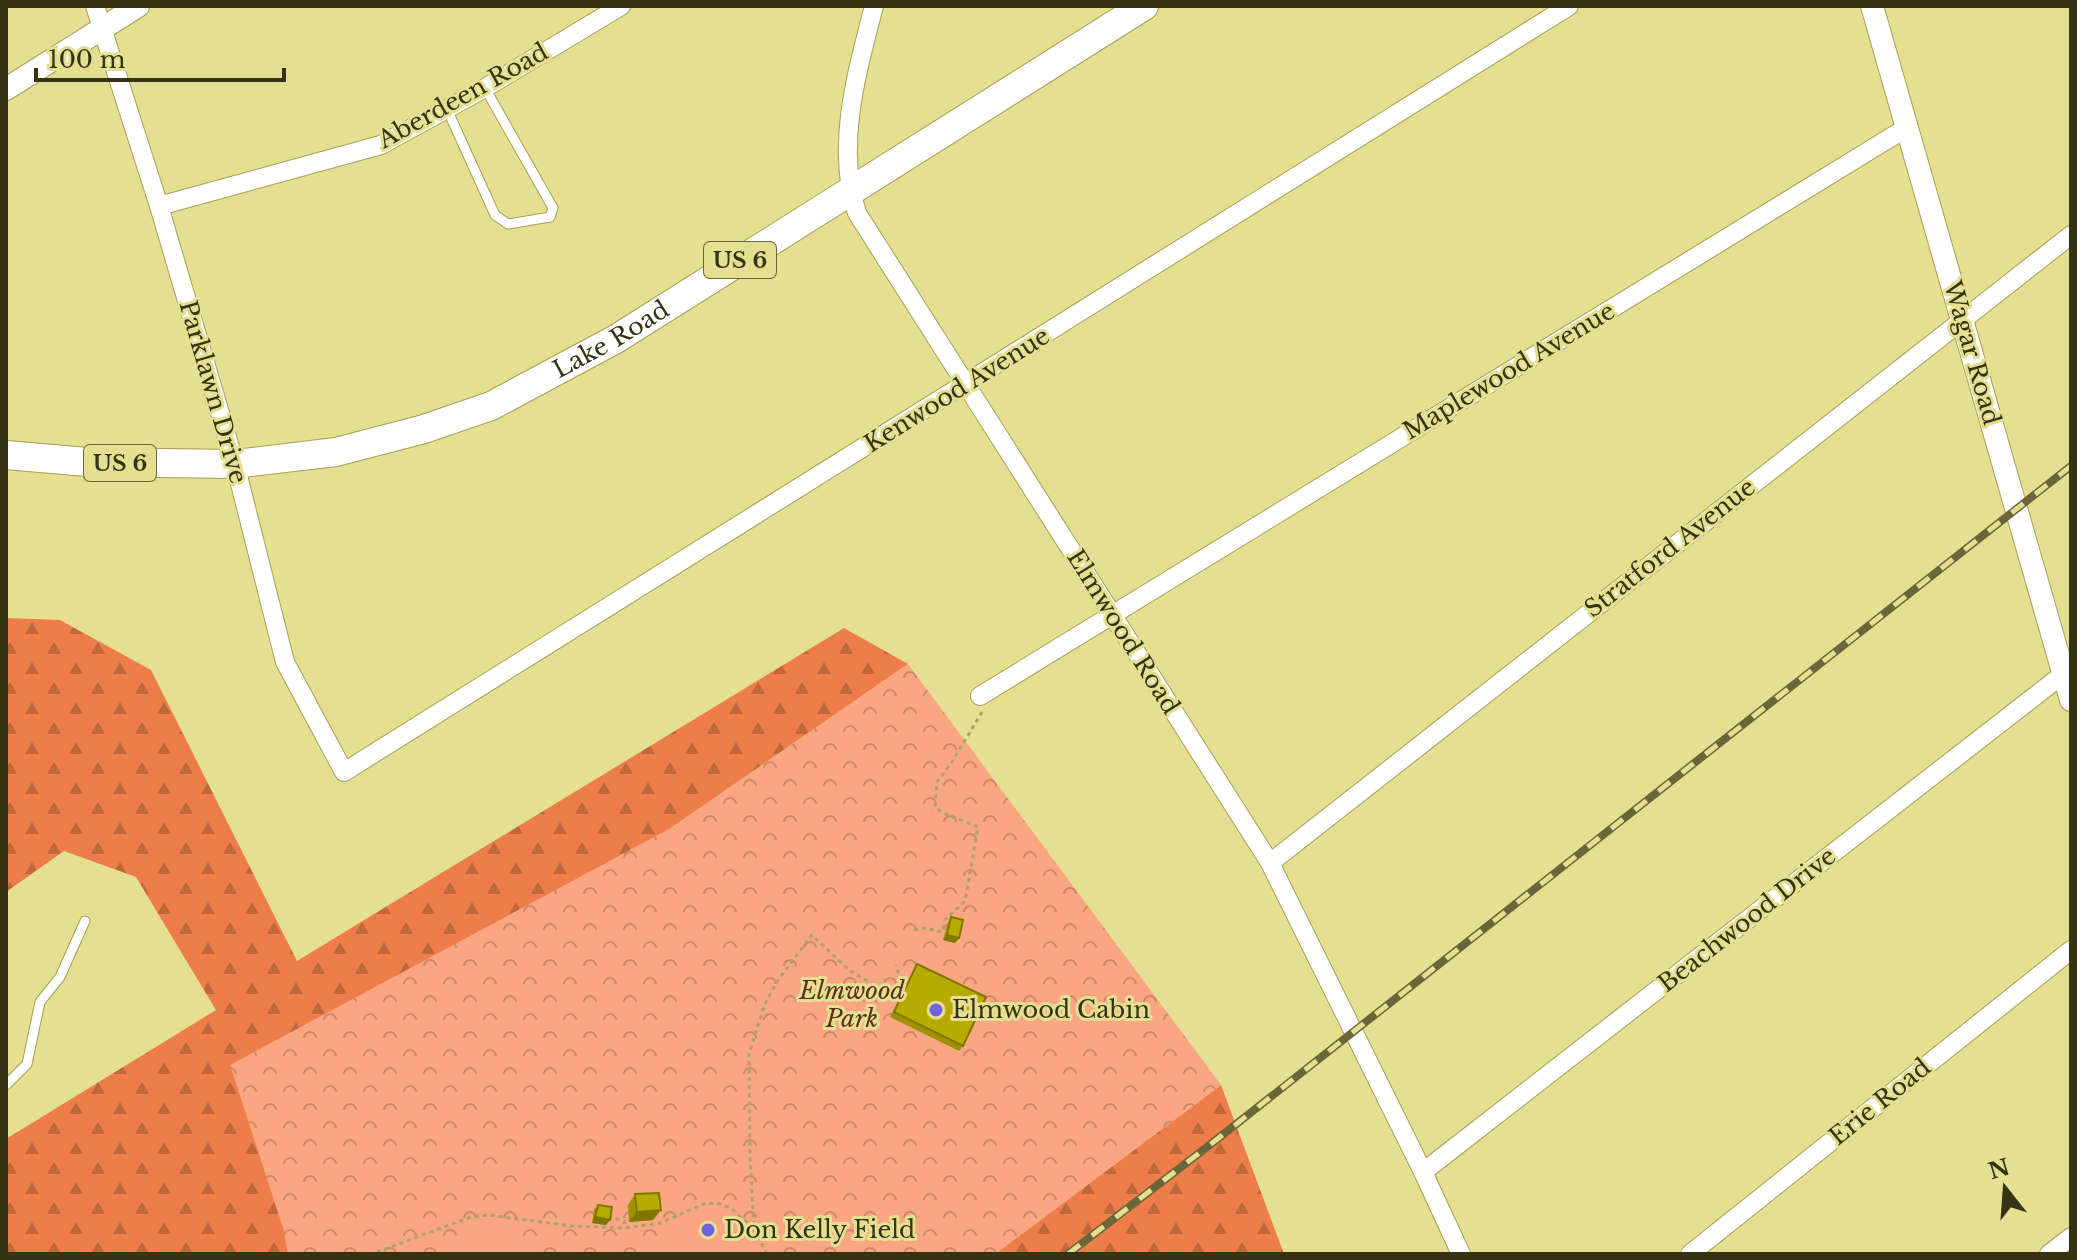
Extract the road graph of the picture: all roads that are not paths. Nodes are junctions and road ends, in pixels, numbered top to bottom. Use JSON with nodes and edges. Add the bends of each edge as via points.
{"nodes":[{"id":1,"x":95,"y":6,"type":"edge"},
{"id":2,"x":138,"y":6,"type":"edge"},
{"id":3,"x":621,"y":6,"type":"edge"},
{"id":4,"x":874,"y":6,"type":"edge"},
{"id":5,"x":1144,"y":6,"type":"edge"},
{"id":6,"x":1569,"y":6,"type":"edge"},
{"id":7,"x":1872,"y":6,"type":"edge"},
{"id":8,"x":101,"y":29,"type":"junction"},
{"id":9,"x":485,"y":88,"type":"junction"},
{"id":10,"x":6,"y":89,"type":"edge"},
{"id":11,"x":447,"y":109,"type":"junction"},
{"id":12,"x":1906,"y":128,"type":"junction"},
{"id":13,"x":850,"y":190,"type":"junction"},
{"id":14,"x":159,"y":206,"type":"junction"},
{"id":15,"x":2071,"y":235,"type":"edge"},
{"id":16,"x":1962,"y":318,"type":"junction"},
{"id":17,"x":967,"y":384,"type":"junction"},
{"id":18,"x":6,"y":455,"type":"edge"},
{"id":19,"x":235,"y":464,"type":"junction"},
{"id":20,"x":1111,"y":614,"type":"junction"},
{"id":21,"x":2067,"y":671,"type":"edge"},
{"id":22,"x":2071,"y":700,"type":"edge"},
{"id":23,"x":983,"y":701,"type":"road end"},
{"id":24,"x":344,"y":772,"type":"joint"},
{"id":25,"x":1270,"y":863,"type":"junction"},
{"id":26,"x":85,"y":921,"type":"dead end"},
{"id":27,"x":2071,"y":950,"type":"edge"},
{"id":28,"x":6,"y":1085,"type":"edge"},
{"id":29,"x":1423,"y":1172,"type":"junction"},
{"id":30,"x":2071,"y":1237,"type":"edge"},
{"id":31,"x":1461,"y":1254,"type":"edge"},
{"id":32,"x":1690,"y":1254,"type":"edge"},
{"id":33,"x":2049,"y":1254,"type":"edge"}],
"edges":[{"from":1,"to":8,"type":"street","name":"Parklawn Drive"},
{"from":2,"to":8,"type":"street"},
{"from":3,"to":9,"type":"street","name":"Aberdeen Road"},
{"from":4,"to":13,"type":"street","name":"Elmwood Road","via":[[851,97]]},
{"from":5,"to":13,"type":"main road","name":"Lake Road","number":"US 6"},
{"from":6,"to":17,"type":"street","name":"Kenwood Avenue"},
{"from":7,"to":12,"type":"street","name":"Wagar Road"},
{"from":8,"to":10,"type":"street"},
{"from":8,"to":14,"type":"street","name":"Parklawn Drive"},
{"from":9,"to":11,"type":"street","name":"Aberdeen Road"},
{"from":9,"to":11,"type":"lane","via":[[553,208],[550,217],[508,224],[495,215]]},
{"from":11,"to":14,"type":"street","name":"Aberdeen Road","via":[[381,145]]},
{"from":12,"to":16,"type":"street","name":"Wagar Road"},
{"from":12,"to":20,"type":"street","name":"Maplewood Avenue"},
{"from":13,"to":17,"type":"street","name":"Elmwood Road","via":[[857,213]]},
{"from":13,"to":19,"type":"main road","name":"Lake Road","number":"US 6","via":[[616,339],[491,406],[336,452]]},
{"from":14,"to":19,"type":"street","name":"Parklawn Drive"},
{"from":15,"to":16,"type":"street","name":"Stratford Avenue"},
{"from":16,"to":21,"type":"street","name":"Wagar Road"},
{"from":16,"to":25,"type":"street","name":"Stratford Avenue"},
{"from":17,"to":20,"type":"street","name":"Elmwood Road"},
{"from":17,"to":24,"type":"street","name":"Kenwood Avenue"},
{"from":18,"to":19,"type":"main road","name":"Lake Road","number":"US 6"},
{"from":19,"to":24,"type":"street","name":"Parklawn Drive","via":[[285,662]]},
{"from":20,"to":23,"type":"street","name":"Maplewood Avenue"},
{"from":20,"to":25,"type":"street","name":"Elmwood Road"},
{"from":21,"to":22,"type":"street","name":"Wagar Road"},
{"from":21,"to":29,"type":"street","name":"Beachwood Drive"},
{"from":25,"to":29,"type":"street","name":"Elmwood Road"},
{"from":26,"to":28,"type":"lane","via":[[60,977],[40,1002],[27,1064]]},
{"from":27,"to":32,"type":"street","name":"Erie Road"},
{"from":29,"to":31,"type":"street","name":"Elmwood Road"},
{"from":30,"to":33,"type":"street"}]}
